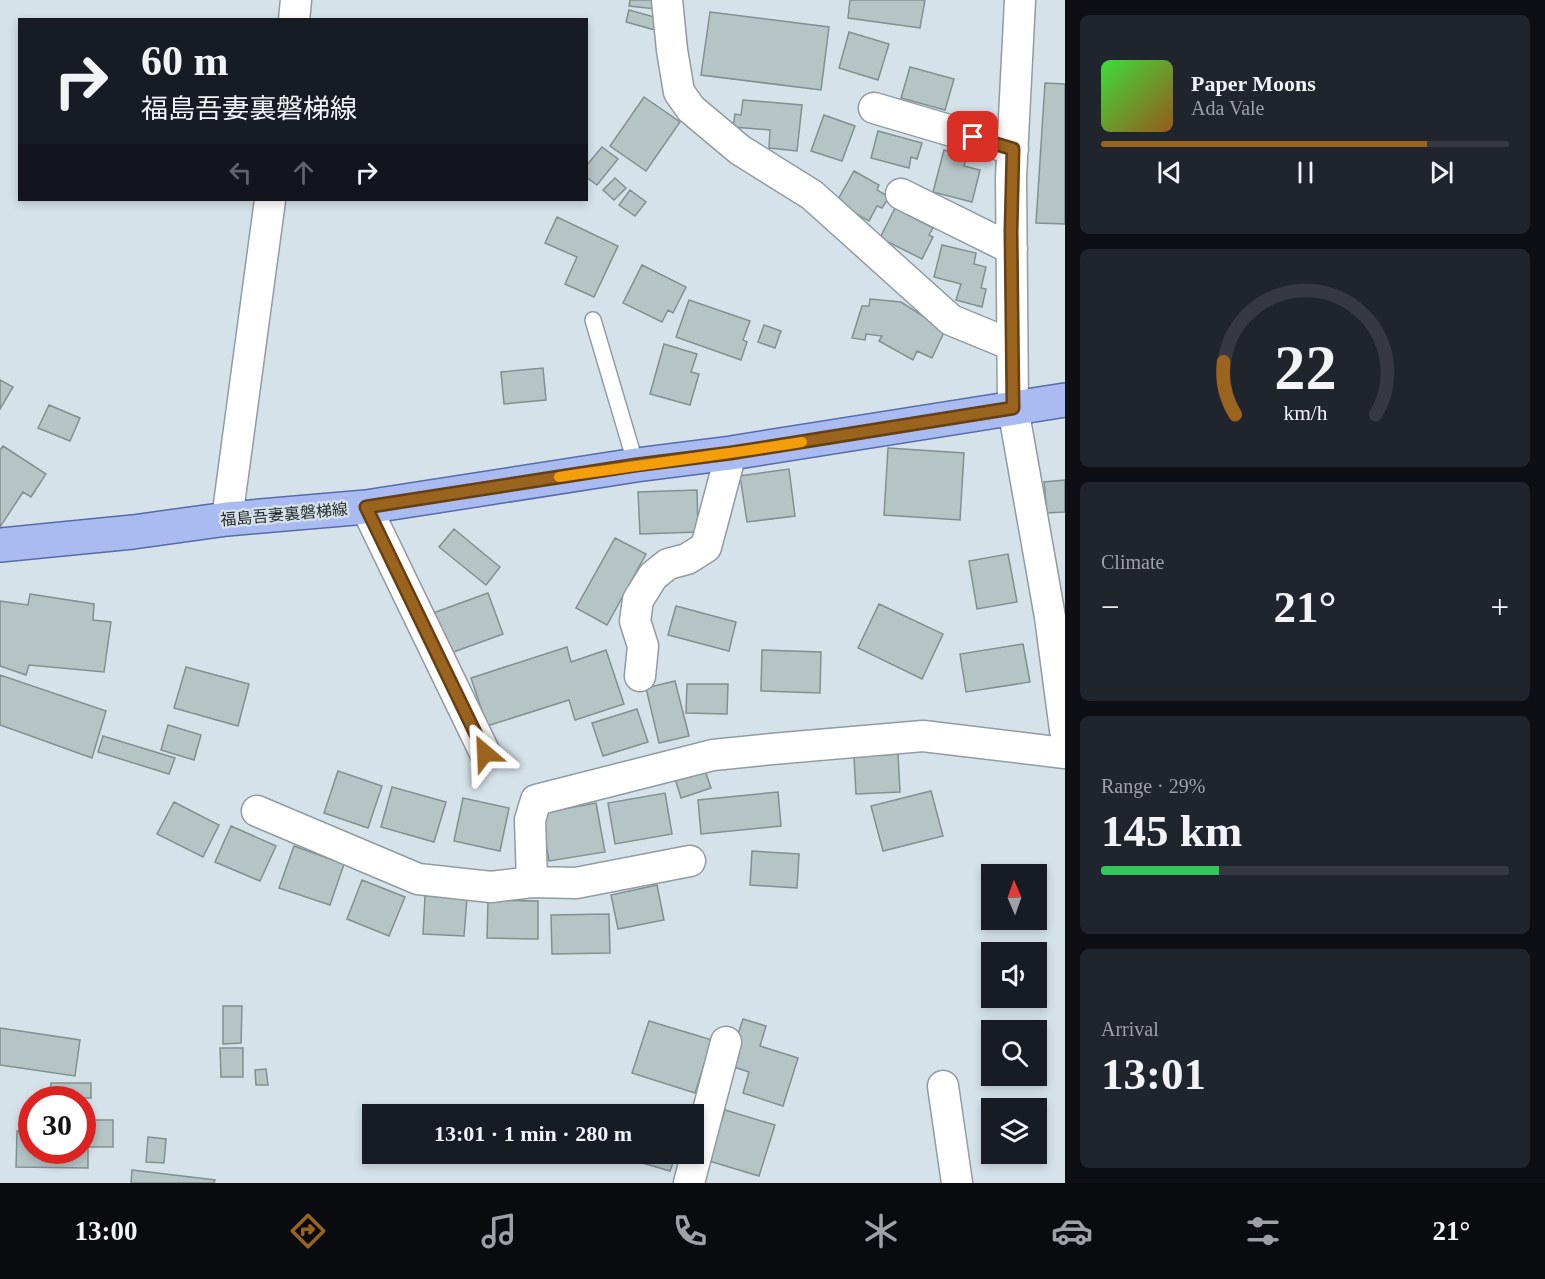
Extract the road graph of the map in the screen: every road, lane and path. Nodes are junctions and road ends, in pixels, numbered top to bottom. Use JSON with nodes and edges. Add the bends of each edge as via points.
{"nodes":[{"id":1,"x":296,"y":0,"type":"edge"},
{"id":2,"x":667,"y":0,"type":"edge"},
{"id":3,"x":1020,"y":0,"type":"edge"},
{"id":4,"x":294,"y":18,"type":"edge"},
{"id":5,"x":874,"y":108,"type":"dead end"},
{"id":6,"x":1013,"y":149,"type":"junction"},
{"id":7,"x":901,"y":194,"type":"dead end"},
{"id":8,"x":270,"y":201,"type":"edge"},
{"id":9,"x":1012,"y":249,"type":"junction"},
{"id":10,"x":592,"y":320,"type":"dead end"},
{"id":11,"x":1012,"y":345,"type":"junction"},
{"id":12,"x":1065,"y":400,"type":"edge"},
{"id":13,"x":1013,"y":408,"type":"junction"},
{"id":14,"x":731,"y":453,"type":"junction"},
{"id":15,"x":636,"y":465,"type":"junction"},
{"id":16,"x":366,"y":507,"type":"junction"},
{"id":17,"x":227,"y":519,"type":"junction"},
{"id":18,"x":0,"y":545,"type":"edge"},
{"id":19,"x":1057,"y":616,"type":"edge"},
{"id":20,"x":640,"y":676,"type":"dead end"},
{"id":21,"x":1065,"y":730,"type":"edge"},
{"id":22,"x":485,"y":753,"type":"dead end"},
{"id":23,"x":1065,"y":753,"type":"edge"},
{"id":24,"x":256,"y":811,"type":"dead end"},
{"id":25,"x":690,"y":861,"type":"dead end"},
{"id":26,"x":532,"y":882,"type":"junction"},
{"id":27,"x":726,"y":1042,"type":"dead end"},
{"id":28,"x":943,"y":1086,"type":"dead end"},
{"id":29,"x":689,"y":1183,"type":"edge"},
{"id":30,"x":957,"y":1183,"type":"edge"}],
"edges":[{"from":1,"to":4,"type":"street"},
{"from":2,"to":11,"type":"street","via":[[679,92],[691,109],[740,150],[812,195],[951,320]]},
{"from":3,"to":6,"type":"street"},
{"from":5,"to":6,"type":"street"},
{"from":6,"to":9,"type":"street"},
{"from":7,"to":9,"type":"street"},
{"from":8,"to":17,"type":"street"},
{"from":9,"to":11,"type":"street"},
{"from":10,"to":15,"type":"lane"},
{"from":11,"to":13,"type":"street"},
{"from":12,"to":13,"type":"main road","name":"福島吾妻裏磐梯線"},
{"from":13,"to":14,"type":"main road","name":"福島吾妻裏磐梯線"},
{"from":13,"to":19,"type":"street"},
{"from":14,"to":15,"type":"main road","name":"福島吾妻裏磐梯線"},
{"from":14,"to":20,"type":"street","via":[[706,547],[687,559],[668,564],[653,576],[638,600],[635,621],[644,646]]},
{"from":15,"to":16,"type":"main road","name":"福島吾妻裏磐梯線"},
{"from":16,"to":17,"type":"main road","name":"福島吾妻裏磐梯線"},
{"from":16,"to":22,"type":"street"},
{"from":17,"to":18,"type":"main road","name":"福島吾妻裏磐梯線"},
{"from":19,"to":21,"type":"street"},
{"from":23,"to":26,"type":"street","via":[[923,736],[712,755],[536,800],[530,820]]},
{"from":24,"to":26,"type":"street","via":[[418,879],[491,887]]},
{"from":25,"to":26,"type":"street","via":[[576,883]]},
{"from":27,"to":29,"type":"street"},
{"from":28,"to":30,"type":"street"}]}
